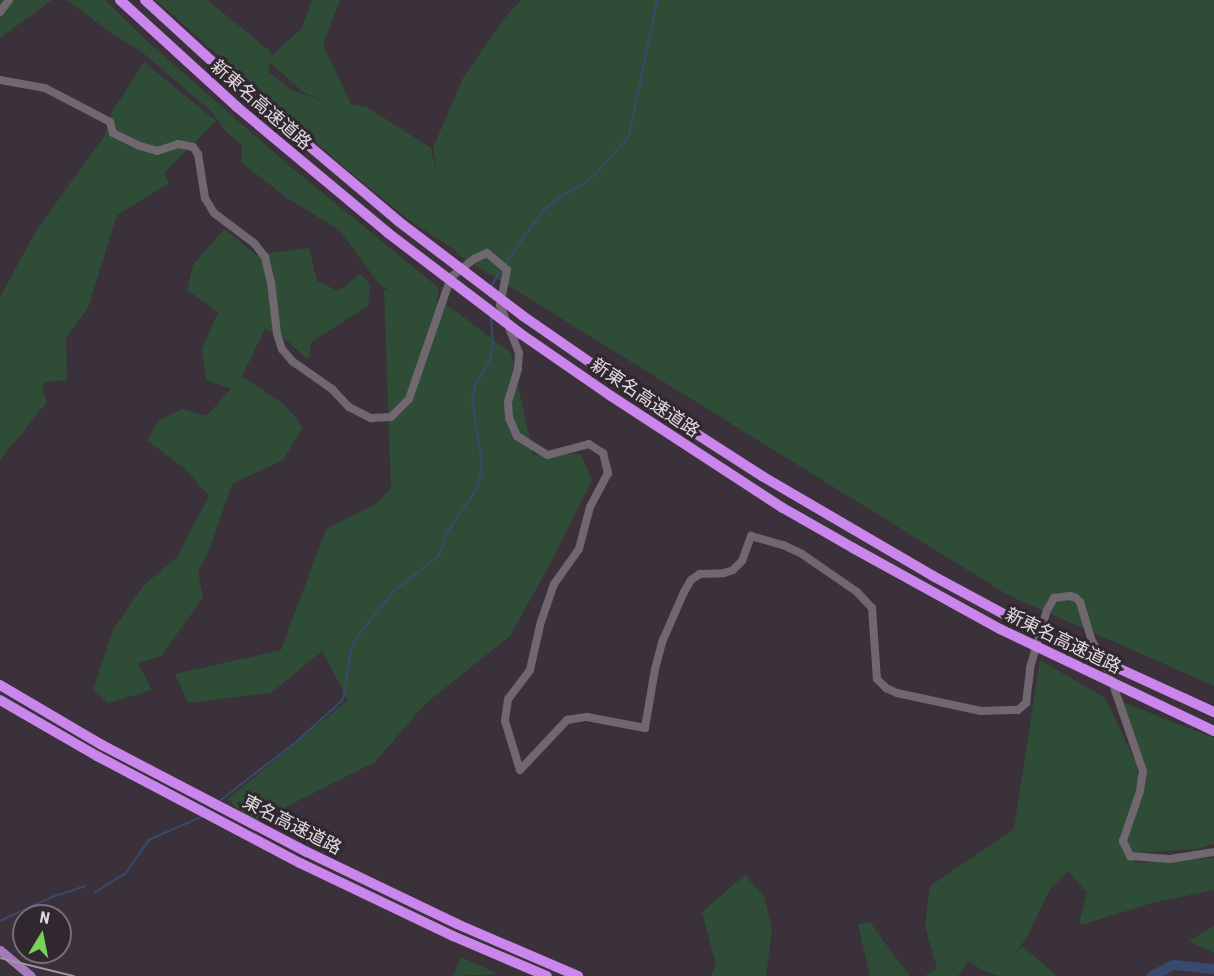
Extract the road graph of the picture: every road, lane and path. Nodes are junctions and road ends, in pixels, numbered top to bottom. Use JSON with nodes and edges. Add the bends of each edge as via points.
{"nodes":[{"id":1,"x":9,"y":0,"type":"edge"},
{"id":2,"x":120,"y":0,"type":"edge"},
{"id":3,"x":145,"y":0,"type":"edge"},
{"id":4,"x":0,"y":12,"type":"edge"},
{"id":5,"x":0,"y":80,"type":"edge"},
{"id":6,"x":0,"y":685,"type":"edge"},
{"id":7,"x":0,"y":700,"type":"edge"},
{"id":8,"x":1214,"y":712,"type":"edge"},
{"id":9,"x":1214,"y":731,"type":"edge"},
{"id":10,"x":1214,"y":852,"type":"edge"},
{"id":11,"x":0,"y":950,"type":"edge"},
{"id":12,"x":32,"y":976,"type":"edge"},
{"id":13,"x":547,"y":976,"type":"edge"},
{"id":14,"x":578,"y":976,"type":"edge"}],
"edges":[{"from":1,"to":4,"type":"street"},
{"from":2,"to":9,"type":"highway","name":"新東名高速道路","via":[[263,130],[440,273],[559,360],[783,508],[1022,640]]},
{"from":3,"to":8,"type":"highway","name":"新東名高速道路","via":[[291,132],[445,257],[556,340],[762,476],[864,537],[1026,626]]},
{"from":5,"to":10,"type":"street","via":[[45,88],[102,117],[110,122],[118,137],[140,146],[157,151],[178,144],[193,147],[198,154],[205,198],[214,213],[254,243],[265,258],[282,349],[356,412],[371,418],[391,417],[409,399],[451,277],[474,258],[487,253],[507,270],[500,305],[519,353],[508,402],[517,436],[548,455],[589,444],[603,453],[608,472],[590,507],[579,549],[554,584],[530,670],[508,699],[505,721],[520,770],[567,720],[587,717],[645,728],[663,640],[684,592],[700,574],[733,570],[742,561],[751,536],[802,554],[857,592],[872,608],[877,680],[886,688],[981,711],[1018,710],[1026,704],[1029,668],[1047,610],[1054,598],[1076,598],[1108,670],[1143,771],[1123,841],[1130,856],[1170,859]]},
{"from":6,"to":14,"type":"highway","name":"東名高速道路","via":[[252,824],[447,919]]},
{"from":7,"to":13,"type":"highway","name":"東名高速道路","via":[[246,835],[453,936]]},
{"from":11,"to":12,"type":"main road"}]}
